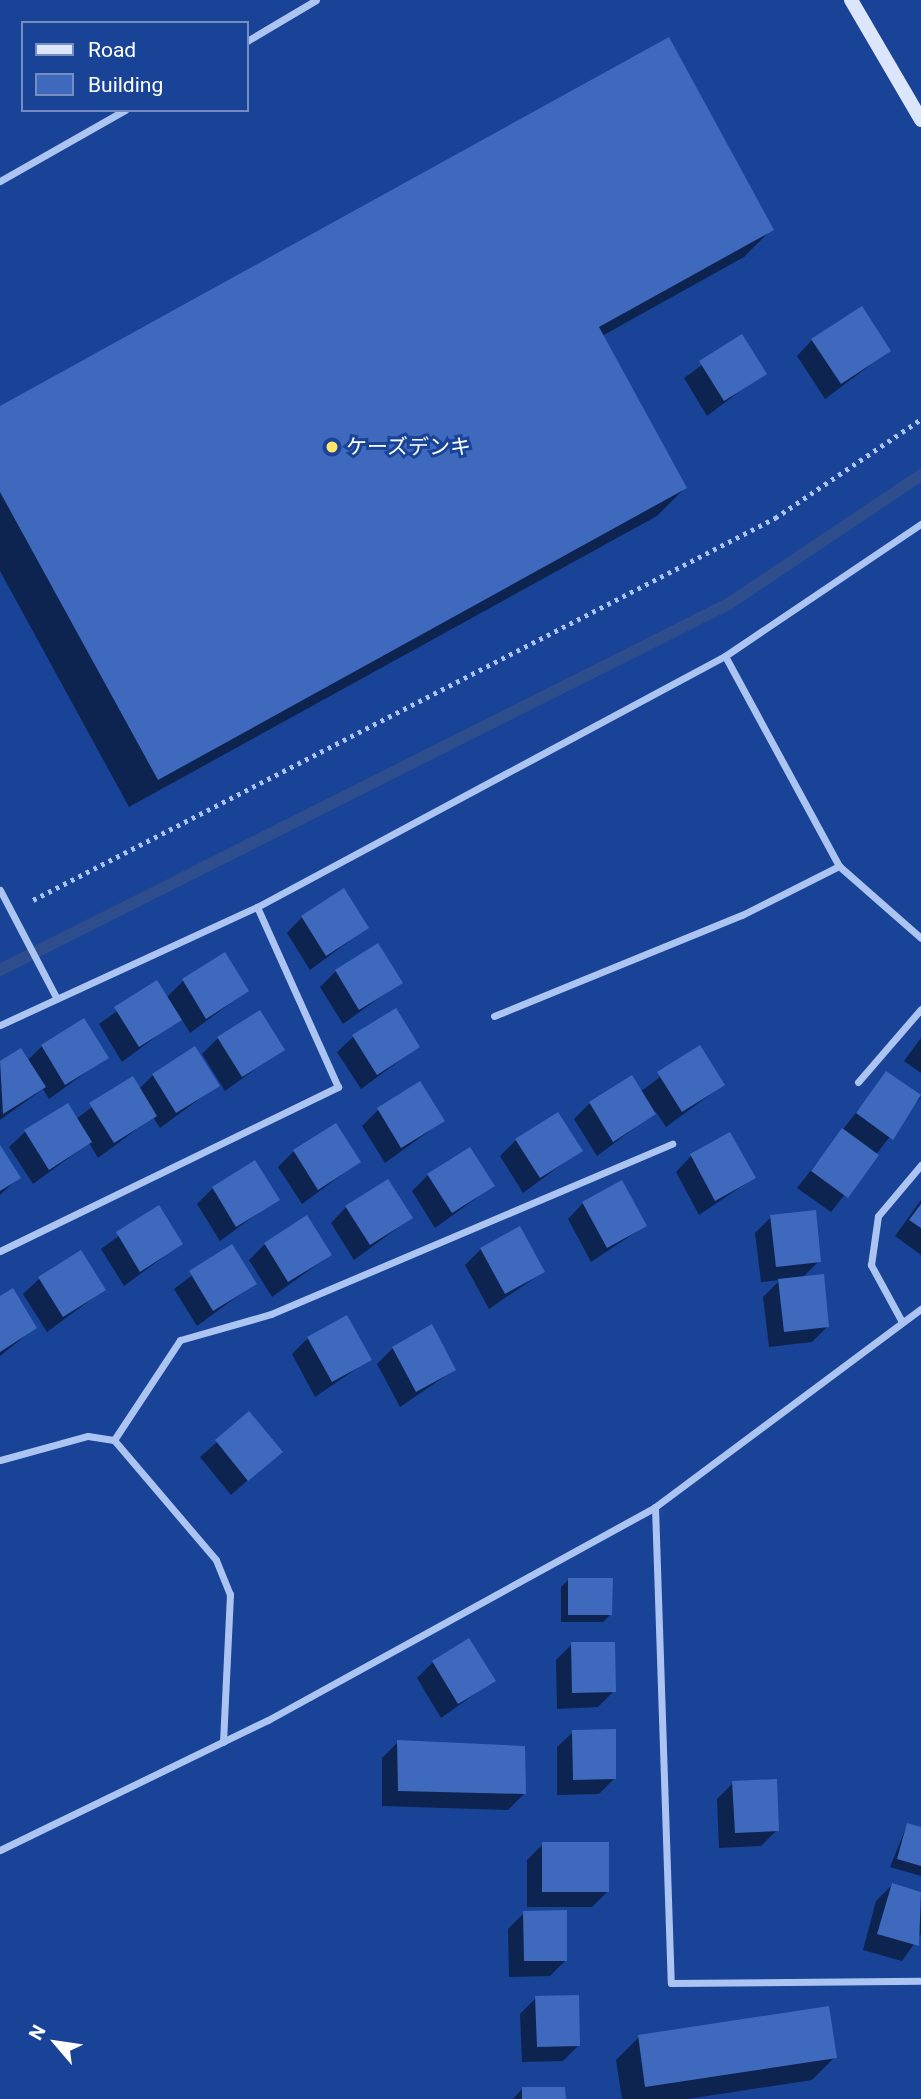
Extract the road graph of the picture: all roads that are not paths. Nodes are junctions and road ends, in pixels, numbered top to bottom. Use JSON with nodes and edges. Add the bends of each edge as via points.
{"nodes":[{"id":1,"x":316,"y":0,"type":"edge"},
{"id":2,"x":851,"y":0,"type":"edge"},
{"id":3,"x":248,"y":40,"type":"edge"},
{"id":4,"x":121,"y":112,"type":"edge"},
{"id":5,"x":921,"y":120,"type":"edge"},
{"id":6,"x":0,"y":181,"type":"edge"},
{"id":7,"x":921,"y":524,"type":"edge"},
{"id":8,"x":725,"y":656,"type":"junction"},
{"id":9,"x":839,"y":866,"type":"junction"},
{"id":10,"x":0,"y":890,"type":"edge"},
{"id":11,"x":257,"y":907,"type":"junction"},
{"id":12,"x":921,"y":938,"type":"edge"},
{"id":13,"x":55,"y":995,"type":"junction"},
{"id":14,"x":921,"y":1009,"type":"edge"},
{"id":15,"x":494,"y":1016,"type":"dead end"},
{"id":16,"x":0,"y":1025,"type":"edge"},
{"id":17,"x":858,"y":1082,"type":"dead end"},
{"id":18,"x":672,"y":1144,"type":"dead end"},
{"id":19,"x":921,"y":1165,"type":"edge"},
{"id":20,"x":0,"y":1251,"type":"edge"},
{"id":21,"x":921,"y":1308,"type":"edge"},
{"id":22,"x":901,"y":1320,"type":"junction"},
{"id":23,"x":114,"y":1440,"type":"junction"},
{"id":24,"x":0,"y":1460,"type":"edge"},
{"id":25,"x":655,"y":1507,"type":"junction"},
{"id":26,"x":223,"y":1742,"type":"junction"},
{"id":27,"x":0,"y":1850,"type":"edge"},
{"id":28,"x":921,"y":1981,"type":"edge"}],
"edges":[{"from":1,"to":3,"type":"street"},
{"from":2,"to":5,"type":"street"},
{"from":4,"to":6,"type":"street"},
{"from":7,"to":8,"type":"street"},
{"from":8,"to":9,"type":"street"},
{"from":8,"to":11,"type":"street"},
{"from":9,"to":12,"type":"street"},
{"from":9,"to":15,"type":"street","via":[[742,915]]},
{"from":10,"to":13,"type":"street"},
{"from":11,"to":13,"type":"street"},
{"from":11,"to":20,"type":"street","via":[[338,1087]]},
{"from":13,"to":16,"type":"street"},
{"from":14,"to":17,"type":"street"},
{"from":18,"to":23,"type":"street","via":[[271,1314],[180,1340]]},
{"from":19,"to":22,"type":"street","via":[[878,1216],[871,1265]]},
{"from":21,"to":22,"type":"street"},
{"from":22,"to":25,"type":"street"},
{"from":23,"to":24,"type":"street","via":[[88,1436]]},
{"from":23,"to":26,"type":"street","via":[[216,1560],[230,1594]]},
{"from":25,"to":26,"type":"street"},
{"from":25,"to":28,"type":"street","via":[[671,1983]]},
{"from":26,"to":27,"type":"street"}]}
